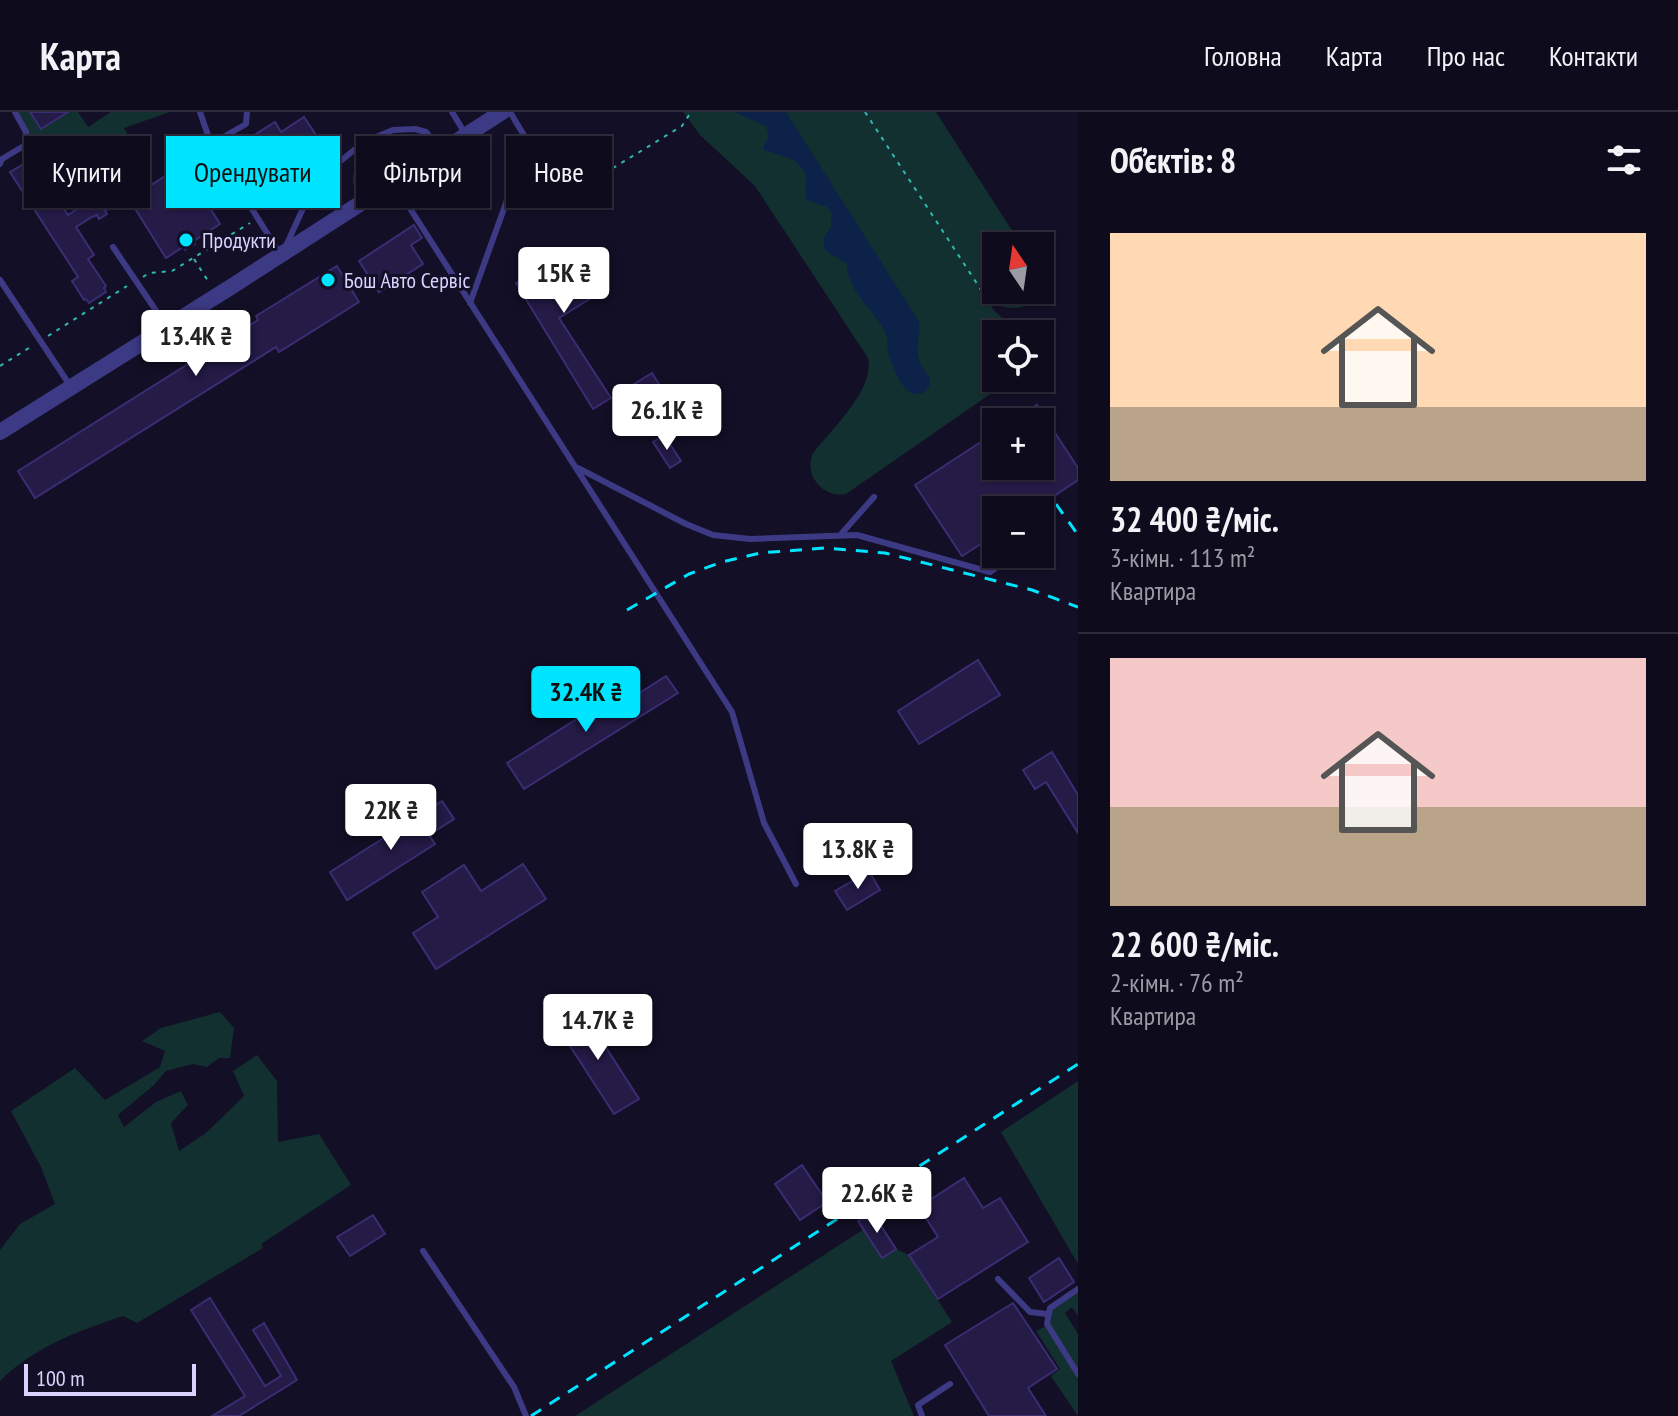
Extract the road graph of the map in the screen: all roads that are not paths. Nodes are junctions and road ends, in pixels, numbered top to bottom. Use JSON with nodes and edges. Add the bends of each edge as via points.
{"nodes":[{"id":1,"x":15,"y":112,"type":"edge"},
{"id":2,"x":200,"y":112,"type":"edge"},
{"id":3,"x":247,"y":112,"type":"edge"},
{"id":4,"x":452,"y":112,"type":"edge"},
{"id":5,"x":502,"y":112,"type":"edge"},
{"id":6,"x":510,"y":112,"type":"edge"},
{"id":7,"x":466,"y":135,"type":"joint"},
{"id":8,"x":26,"y":136,"type":"edge"},
{"id":9,"x":208,"y":136,"type":"edge"},
{"id":10,"x":225,"y":136,"type":"edge"},
{"id":11,"x":378,"y":136,"type":"edge"},
{"id":12,"x":429,"y":136,"type":"edge"},
{"id":13,"x":24,"y":146,"type":"edge"},
{"id":14,"x":356,"y":148,"type":"edge"},
{"id":15,"x":0,"y":164,"type":"edge"},
{"id":16,"x":356,"y":206,"type":"edge"},
{"id":17,"x":252,"y":208,"type":"edge"},
{"id":18,"x":410,"y":208,"type":"edge"},
{"id":19,"x":113,"y":247,"type":"dead end"},
{"id":20,"x":281,"y":255,"type":"junction"},
{"id":21,"x":0,"y":280,"type":"edge"},
{"id":22,"x":470,"y":303,"type":"junction"},
{"id":23,"x":167,"y":327,"type":"junction"},
{"id":24,"x":71,"y":387,"type":"junction"},
{"id":25,"x":0,"y":432,"type":"edge"},
{"id":26,"x":575,"y":467,"type":"junction"},
{"id":27,"x":874,"y":497,"type":"dead end"},
{"id":28,"x":842,"y":533,"type":"junction"},
{"id":29,"x":996,"y":568,"type":"edge"},
{"id":30,"x":796,"y":884,"type":"dead end"},
{"id":31,"x":423,"y":1251,"type":"dead end"},
{"id":32,"x":998,"y":1279,"type":"dead end"},
{"id":33,"x":1078,"y":1289,"type":"edge"},
{"id":34,"x":1047,"y":1314,"type":"junction"},
{"id":35,"x":1078,"y":1374,"type":"edge"},
{"id":36,"x":950,"y":1384,"type":"dead end"},
{"id":37,"x":526,"y":1416,"type":"edge"},
{"id":38,"x":922,"y":1416,"type":"edge"}],
"edges":[{"from":1,"to":8,"type":"lane"},
{"from":2,"to":9,"type":"lane"},
{"from":3,"to":10,"type":"lane","via":[[246,124]]},
{"from":4,"to":7,"type":"lane"},
{"from":5,"to":7,"type":"street"},
{"from":6,"to":22,"type":"lane","via":[[528,142]]},
{"from":11,"to":12,"type":"lane","via":[[415,129]]},
{"from":13,"to":15,"type":"lane"},
{"from":14,"to":20,"type":"lane","via":[[332,168],[305,204]]},
{"from":16,"to":20,"type":"street"},
{"from":17,"to":20,"type":"lane"},
{"from":18,"to":22,"type":"lane"},
{"from":19,"to":23,"type":"lane"},
{"from":20,"to":23,"type":"street"},
{"from":21,"to":24,"type":"lane"},
{"from":22,"to":26,"type":"lane"},
{"from":23,"to":24,"type":"street"},
{"from":24,"to":25,"type":"street"},
{"from":26,"to":28,"type":"lane","via":[[713,535],[750,539]]},
{"from":26,"to":30,"type":"lane","via":[[732,712],[764,823]]},
{"from":27,"to":28,"type":"lane"},
{"from":28,"to":29,"type":"lane","via":[[990,572]]},
{"from":31,"to":37,"type":"lane","via":[[514,1387]]},
{"from":32,"to":34,"type":"lane","via":[[1030,1312]]},
{"from":33,"to":34,"type":"lane"},
{"from":34,"to":35,"type":"lane","via":[[1047,1324]]},
{"from":36,"to":38,"type":"lane","via":[[918,1405]]}]}
